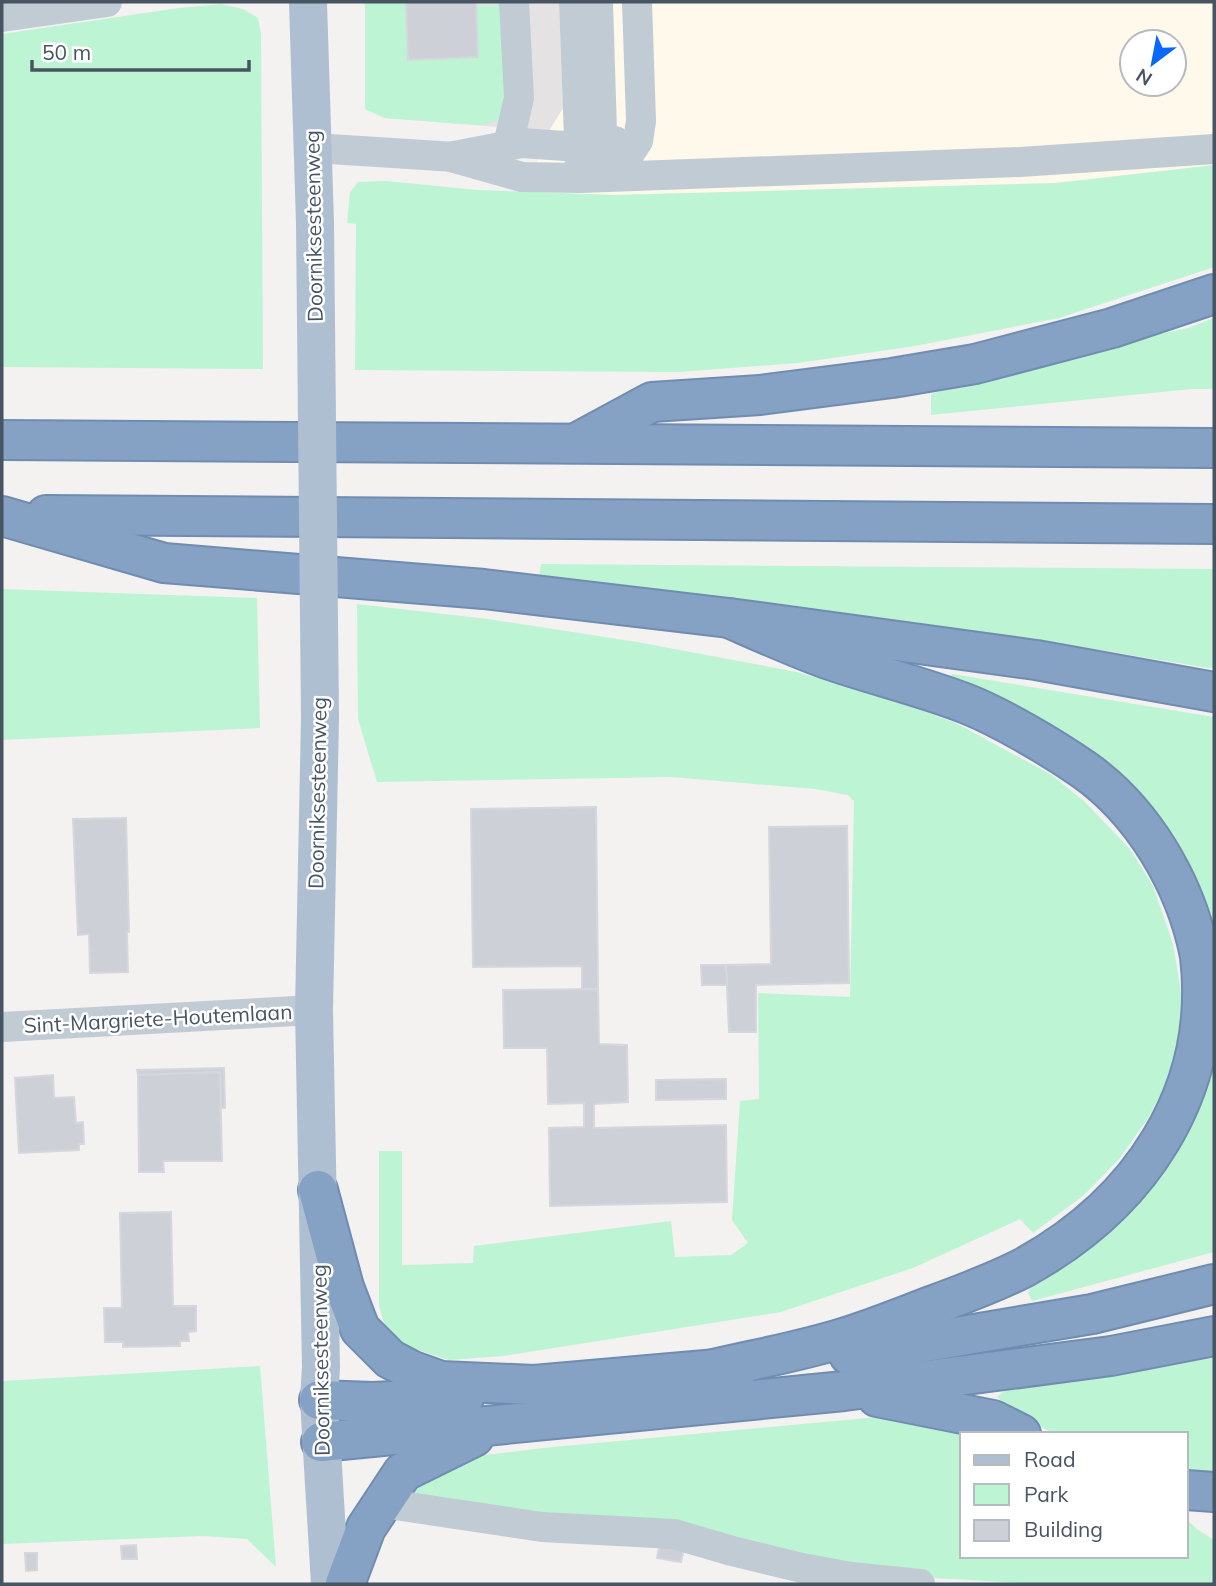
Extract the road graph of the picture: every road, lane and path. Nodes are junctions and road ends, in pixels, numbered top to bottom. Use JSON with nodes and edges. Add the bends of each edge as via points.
{"nodes":[{"id":1,"x":107,"y":2,"type":"edge"},
{"id":2,"x":308,"y":2,"type":"edge"},
{"id":3,"x":514,"y":2,"type":"edge"},
{"id":4,"x":574,"y":2,"type":"edge"},
{"id":5,"x":598,"y":2,"type":"edge"},
{"id":6,"x":618,"y":2,"type":"edge"},
{"id":7,"x":636,"y":2,"type":"edge"},
{"id":8,"x":2,"y":17,"type":"edge"},
{"id":9,"x":508,"y":145,"type":"junction"},
{"id":10,"x":314,"y":148,"type":"junction"},
{"id":11,"x":1214,"y":149,"type":"edge"},
{"id":12,"x":451,"y":157,"type":"junction"},
{"id":13,"x":583,"y":159,"type":"junction"},
{"id":14,"x":1214,"y":294,"type":"edge"},
{"id":15,"x":2,"y":440,"type":"edge"},
{"id":16,"x":574,"y":444,"type":"junction"},
{"id":17,"x":1214,"y":448,"type":"edge"},
{"id":18,"x":2,"y":516,"type":"edge"},
{"id":19,"x":1214,"y":524,"type":"edge"},
{"id":20,"x":729,"y":618,"type":"junction"},
{"id":21,"x":1214,"y":692,"type":"edge"},
{"id":22,"x":314,"y":1010,"type":"junction"},
{"id":23,"x":2,"y":1027,"type":"edge"},
{"id":24,"x":318,"y":1190,"type":"junction"},
{"id":25,"x":1214,"y":1284,"type":"edge"},
{"id":26,"x":1214,"y":1336,"type":"edge"},
{"id":27,"x":714,"y":1369,"type":"junction"},
{"id":28,"x":534,"y":1385,"type":"junction"},
{"id":29,"x":844,"y":1391,"type":"junction"},
{"id":30,"x":320,"y":1400,"type":"junction"},
{"id":31,"x":495,"y":1427,"type":"junction"},
{"id":32,"x":1017,"y":1432,"type":"edge"},
{"id":33,"x":321,"y":1442,"type":"junction"},
{"id":34,"x":1188,"y":1490,"type":"edge"},
{"id":35,"x":1214,"y":1492,"type":"edge"},
{"id":36,"x":382,"y":1503,"type":"junction"},
{"id":37,"x":330,"y":1584,"type":"edge"},
{"id":38,"x":345,"y":1584,"type":"edge"},
{"id":39,"x":920,"y":1584,"type":"edge"}],
"edges":[{"from":1,"to":8,"type":"street"},
{"from":2,"to":10,"type":"main road","name":"Doorniksesteenweg"},
{"from":3,"to":9,"type":"street","via":[[519,98]]},
{"from":4,"to":13,"type":"street"},
{"from":5,"to":13,"type":"street","via":[[602,132]]},
{"from":6,"to":13,"type":"street","via":[[621,135]]},
{"from":7,"to":13,"type":"street","via":[[638,141],[628,156],[614,164]]},
{"from":9,"to":12,"type":"street"},
{"from":9,"to":13,"type":"street","via":[[522,143]]},
{"from":10,"to":12,"type":"street"},
{"from":10,"to":22,"type":"main road","name":"Doorniksesteenweg","bridge":true,"via":[[320,718]]},
{"from":11,"to":13,"type":"street","via":[[1020,163]]},
{"from":12,"to":13,"type":"street"},
{"from":14,"to":16,"type":"highway","via":[[1112,328],[975,364],[760,395],[652,402]]},
{"from":15,"to":16,"type":"highway"},
{"from":16,"to":17,"type":"highway"},
{"from":18,"to":19,"type":"highway"},
{"from":18,"to":20,"type":"highway","via":[[164,563],[484,589]]},
{"from":20,"to":21,"type":"highway","via":[[1036,660]]},
{"from":20,"to":27,"type":"highway","via":[[825,658],[969,705],[1085,771],[1128,810],[1159,851],[1197,938],[1206,987],[1205,1034],[1196,1078],[1180,1115],[1158,1153],[1119,1198],[1083,1228],[1023,1268],[972,1291],[843,1338]]},
{"from":22,"to":23,"type":"street","name":"Sint-Margriete-Houtemlaan"},
{"from":22,"to":24,"type":"main road","name":"Doorniksesteenweg"},
{"from":24,"to":28,"type":"highway","via":[[360,1329],[390,1359],[442,1381]]},
{"from":24,"to":30,"type":"main road","name":"Doorniksesteenweg"},
{"from":25,"to":27,"type":"highway","via":[[1093,1314],[815,1360]]},
{"from":26,"to":29,"type":"highway","via":[[1111,1356]]},
{"from":27,"to":28,"type":"highway"},
{"from":28,"to":30,"type":"highway","via":[[497,1396]]},
{"from":29,"to":31,"type":"highway"},
{"from":29,"to":32,"type":"highway","via":[[993,1420]]},
{"from":30,"to":33,"type":"main road","name":"Doorniksesteenweg"},
{"from":31,"to":33,"type":"highway"},
{"from":31,"to":36,"type":"highway","via":[[403,1472]]},
{"from":33,"to":37,"type":"main road","name":"Doorniksesteenweg"},
{"from":34,"to":35,"type":"highway"},
{"from":36,"to":38,"type":"highway","via":[[366,1528]]},
{"from":36,"to":39,"type":"street","via":[[541,1527],[674,1534],[851,1577]]}]}
